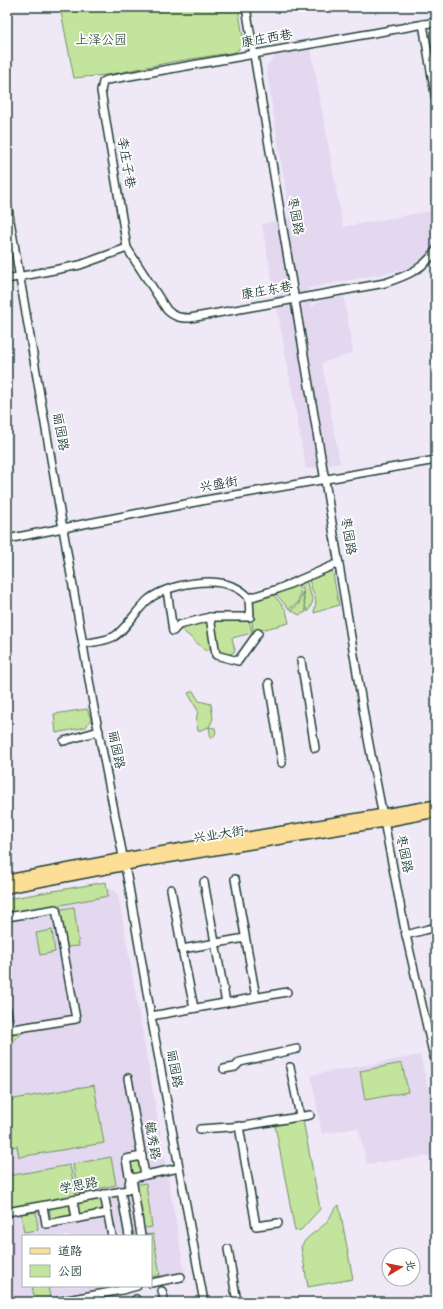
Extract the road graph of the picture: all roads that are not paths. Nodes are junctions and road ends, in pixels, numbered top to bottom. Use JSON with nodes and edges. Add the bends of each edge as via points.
{"nodes":[{"id":1,"x":246,"y":7,"type":"edge"},
{"id":2,"x":436,"y":22,"type":"edge"},
{"id":3,"x":423,"y":24,"type":"junction"},
{"id":4,"x":254,"y":55,"type":"junction"},
{"id":5,"x":103,"y":82,"type":"joint"},
{"id":6,"x":436,"y":100,"type":"edge"},
{"id":7,"x":7,"y":202,"type":"edge"},
{"id":8,"x":127,"y":248,"type":"junction"},
{"id":9,"x":436,"y":250,"type":"edge"},
{"id":10,"x":20,"y":276,"type":"junction"},
{"id":11,"x":7,"y":279,"type":"edge"},
{"id":12,"x":296,"y":299,"type":"junction"},
{"id":13,"x":436,"y":460,"type":"edge"},
{"id":14,"x":326,"y":480,"type":"junction"},
{"id":15,"x":63,"y":528,"type":"junction"},
{"id":16,"x":7,"y":539,"type":"edge"},
{"id":17,"x":339,"y":563,"type":"junction"},
{"id":18,"x":166,"y":590,"type":"junction"},
{"id":19,"x":249,"y":598,"type":"junction"},
{"id":20,"x":210,"y":617,"type":"junction"},
{"id":21,"x":258,"y":633,"type":"dead end"},
{"id":22,"x":83,"y":644,"type":"junction"},
{"id":23,"x":301,"y":661,"type":"dead end"},
{"id":24,"x":268,"y":683,"type":"dead end"},
{"id":25,"x":99,"y":731,"type":"junction"},
{"id":26,"x":64,"y":740,"type":"dead end"},
{"id":27,"x":315,"y":748,"type":"dead end"},
{"id":28,"x":282,"y":763,"type":"dead end"},
{"id":29,"x":436,"y":805,"type":"edge"},
{"id":30,"x":436,"y":812,"type":"edge"},
{"id":31,"x":383,"y":819,"type":"junction"},
{"id":32,"x":124,"y":862,"type":"junction"},
{"id":33,"x":235,"y":879,"type":"dead end"},
{"id":34,"x":7,"y":880,"type":"edge"},
{"id":35,"x":204,"y":882,"type":"dead end"},
{"id":36,"x":7,"y":888,"type":"edge"},
{"id":37,"x":171,"y":889,"type":"dead end"},
{"id":38,"x":7,"y":917,"type":"edge"},
{"id":39,"x":436,"y":927,"type":"edge"},
{"id":40,"x":406,"y":935,"type":"junction"},
{"id":41,"x":245,"y":938,"type":"junction"},
{"id":42,"x":214,"y":943,"type":"junction"},
{"id":43,"x":182,"y":949,"type":"junction"},
{"id":44,"x":287,"y":992,"type":"dead end"},
{"id":45,"x":256,"y":997,"type":"junction"},
{"id":46,"x":226,"y":1003,"type":"junction"},
{"id":47,"x":194,"y":1008,"type":"junction"},
{"id":48,"x":7,"y":1010,"type":"edge"},
{"id":49,"x":151,"y":1016,"type":"junction"},
{"id":50,"x":9,"y":1030,"type":"edge"},
{"id":51,"x":297,"y":1049,"type":"dead end"},
{"id":52,"x":290,"y":1066,"type":"dead end"},
{"id":53,"x":436,"y":1066,"type":"edge"},
{"id":54,"x":224,"y":1068,"type":"dead end"},
{"id":55,"x":128,"y":1078,"type":"dead end"},
{"id":56,"x":310,"y":1115,"type":"dead end"},
{"id":57,"x":300,"y":1116,"type":"junction"},
{"id":58,"x":239,"y":1126,"type":"junction"},
{"id":59,"x":200,"y":1129,"type":"dead end"},
{"id":60,"x":142,"y":1156,"type":"junction"},
{"id":61,"x":179,"y":1168,"type":"junction"},
{"id":62,"x":145,"y":1175,"type":"junction"},
{"id":63,"x":132,"y":1178,"type":"junction"},
{"id":64,"x":121,"y":1191,"type":"junction"},
{"id":65,"x":104,"y":1194,"type":"junction"},
{"id":66,"x":73,"y":1200,"type":"junction"},
{"id":67,"x":43,"y":1206,"type":"junction"},
{"id":68,"x":7,"y":1212,"type":"edge"},
{"id":69,"x":108,"y":1213,"type":"junction"},
{"id":70,"x":76,"y":1218,"type":"junction"},
{"id":71,"x":278,"y":1223,"type":"dead end"},
{"id":72,"x":112,"y":1235,"type":"edge"},
{"id":73,"x":129,"y":1235,"type":"edge"},
{"id":74,"x":141,"y":1235,"type":"edge"},
{"id":75,"x":228,"y":1249,"type":"dead end"},
{"id":76,"x":181,"y":1277,"type":"dead end"},
{"id":77,"x":152,"y":1283,"type":"edge"},
{"id":78,"x":122,"y":1288,"type":"edge"},
{"id":79,"x":162,"y":1291,"type":"dead end"},
{"id":80,"x":56,"y":1302,"type":"edge"},
{"id":81,"x":165,"y":1302,"type":"edge"},
{"id":82,"x":204,"y":1302,"type":"edge"},
{"id":83,"x":237,"y":1302,"type":"edge"}],
"edges":[{"from":1,"to":4,"type":"street","name":"枣园路"},
{"from":2,"to":3,"type":"street","name":"康庄西巷"},
{"from":3,"to":4,"type":"street","name":"康庄西巷"},
{"from":3,"to":6,"type":"street"},
{"from":4,"to":5,"type":"street","name":"康庄西巷"},
{"from":4,"to":12,"type":"street","name":"枣园路"},
{"from":5,"to":8,"type":"street","name":"李庄子巷","via":[[100,91]]},
{"from":7,"to":10,"type":"street","name":"丽园路"},
{"from":8,"to":10,"type":"street","via":[[80,265]]},
{"from":8,"to":12,"type":"street","name":"康庄东巷","via":[[173,316],[181,318]]},
{"from":9,"to":12,"type":"street","name":"康庄东巷","via":[[423,266],[406,276]]},
{"from":10,"to":11,"type":"street"},
{"from":10,"to":15,"type":"street","name":"丽园路"},
{"from":12,"to":14,"type":"street","name":"枣园路"},
{"from":13,"to":14,"type":"street","name":"兴盛街"},
{"from":14,"to":15,"type":"street","name":"兴盛街"},
{"from":14,"to":17,"type":"street","name":"枣园路"},
{"from":15,"to":16,"type":"street","name":"兴盛街"},
{"from":15,"to":22,"type":"street","name":"丽园路"},
{"from":17,"to":19,"type":"street","via":[[278,589]]},
{"from":17,"to":31,"type":"street","name":"枣园路"},
{"from":18,"to":19,"type":"street","via":[[187,584],[210,582],[232,586],[244,592]]},
{"from":18,"to":20,"type":"street","via":[[173,631],[179,625]]},
{"from":18,"to":22,"type":"street","via":[[149,599],[114,637]]},
{"from":19,"to":20,"type":"street","via":[[250,617]]},
{"from":20,"to":21,"type":"street","via":[[216,656],[238,661]]},
{"from":22,"to":25,"type":"street","name":"丽园路"},
{"from":23,"to":27,"type":"street"},
{"from":24,"to":28,"type":"street"},
{"from":25,"to":26,"type":"street"},
{"from":25,"to":32,"type":"street","name":"丽园路"},
{"from":29,"to":31,"type":"main road","name":"兴业大街"},
{"from":30,"to":31,"type":"main road","name":"兴业大街"},
{"from":31,"to":32,"type":"main road","name":"兴业大街"},
{"from":31,"to":40,"type":"street","name":"枣园路"},
{"from":32,"to":34,"type":"main road","name":"兴业大街"},
{"from":32,"to":36,"type":"main road","name":"兴业大街"},
{"from":32,"to":49,"type":"street","name":"丽园路"},
{"from":33,"to":41,"type":"street"},
{"from":35,"to":42,"type":"street"},
{"from":37,"to":43,"type":"street"},
{"from":38,"to":50,"type":"street","via":[[56,909],[76,1019]]},
{"from":39,"to":40,"type":"street"},
{"from":40,"to":53,"type":"street","name":"枣园路"},
{"from":41,"to":42,"type":"street"},
{"from":41,"to":45,"type":"street"},
{"from":42,"to":43,"type":"street"},
{"from":42,"to":46,"type":"street"},
{"from":43,"to":47,"type":"street"},
{"from":44,"to":45,"type":"street"},
{"from":45,"to":46,"type":"street"},
{"from":46,"to":47,"type":"street"},
{"from":47,"to":49,"type":"street"},
{"from":48,"to":50,"type":"street"},
{"from":49,"to":61,"type":"street","name":"丽园路"},
{"from":51,"to":54,"type":"street"},
{"from":52,"to":57,"type":"street"},
{"from":55,"to":60,"type":"street","name":"毓秀路"},
{"from":56,"to":57,"type":"street"},
{"from":57,"to":58,"type":"street"},
{"from":58,"to":59,"type":"street"},
{"from":58,"to":71,"type":"street","via":[[256,1226]]},
{"from":60,"to":62,"type":"street","name":"毓秀路"},
{"from":60,"to":63,"type":"street","via":[[126,1159]]},
{"from":61,"to":62,"type":"street","name":"毓秀路"},
{"from":61,"to":82,"type":"street","name":"丽园路"},
{"from":62,"to":63,"type":"street"},
{"from":63,"to":64,"type":"street","via":[[128,1190]]},
{"from":63,"to":74,"type":"street"},
{"from":64,"to":65,"type":"street","name":"学思路"},
{"from":64,"to":73,"type":"street"},
{"from":65,"to":66,"type":"street","name":"学思路"},
{"from":65,"to":69,"type":"street"},
{"from":66,"to":67,"type":"street","name":"学思路"},
{"from":66,"to":70,"type":"street"},
{"from":67,"to":68,"type":"street","name":"学思路"},
{"from":67,"to":70,"type":"street","via":[[46,1224]]},
{"from":69,"to":70,"type":"street"},
{"from":69,"to":72,"type":"street"},
{"from":75,"to":83,"type":"street"},
{"from":76,"to":77,"type":"street"},
{"from":78,"to":80,"type":"street"},
{"from":79,"to":81,"type":"street"}]}
